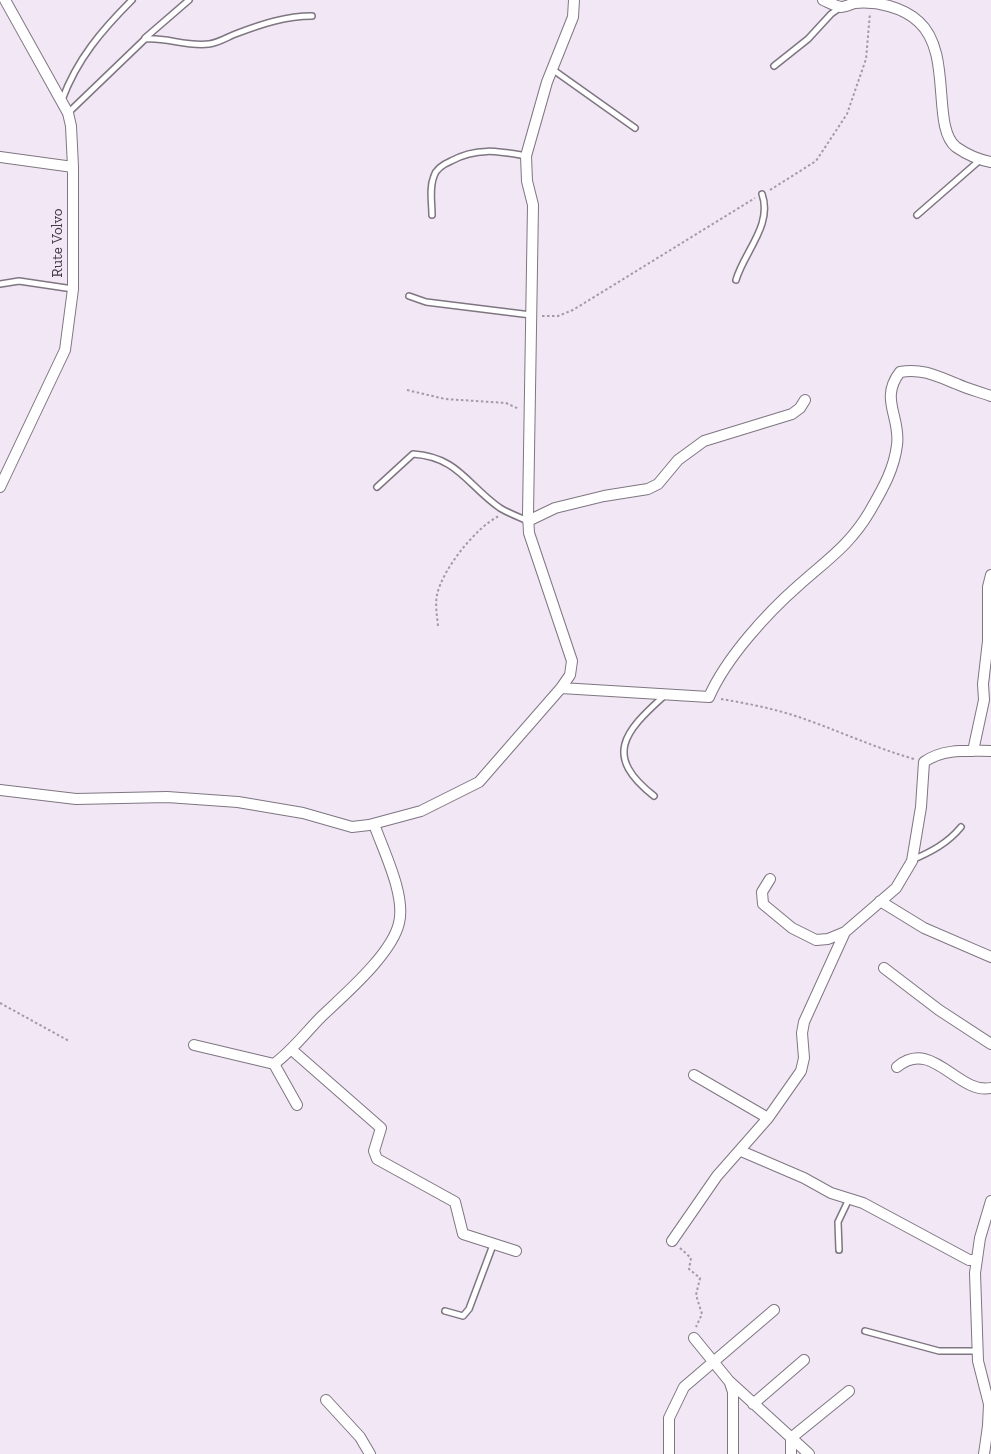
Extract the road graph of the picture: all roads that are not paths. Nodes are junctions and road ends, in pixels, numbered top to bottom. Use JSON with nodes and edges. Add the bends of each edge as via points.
{"nodes":[{"id":1,"x":5,"y":0,"type":"edge"},
{"id":2,"x":132,"y":0,"type":"edge"},
{"id":3,"x":189,"y":0,"type":"edge"},
{"id":4,"x":574,"y":0,"type":"edge"},
{"id":5,"x":823,"y":0,"type":"edge"},
{"id":6,"x":841,"y":7,"type":"junction"},
{"id":7,"x":312,"y":16,"type":"dead end"},
{"id":8,"x":145,"y":39,"type":"junction"},
{"id":9,"x":774,"y":66,"type":"dead end"},
{"id":10,"x":552,"y":69,"type":"junction"},
{"id":11,"x":62,"y":100,"type":"junction"},
{"id":12,"x":68,"y":113,"type":"junction"},
{"id":13,"x":635,"y":128,"type":"dead end"},
{"id":14,"x":526,"y":156,"type":"junction"},
{"id":15,"x":0,"y":157,"type":"edge"},
{"id":16,"x":986,"y":161,"type":"edge"},
{"id":17,"x":73,"y":168,"type":"junction"},
{"id":18,"x":762,"y":194,"type":"road end"},
{"id":19,"x":432,"y":215,"type":"dead end"},
{"id":20,"x":917,"y":215,"type":"dead end"},
{"id":21,"x":736,"y":280,"type":"dead end"},
{"id":22,"x":0,"y":284,"type":"edge"},
{"id":23,"x":73,"y":289,"type":"junction"},
{"id":24,"x":409,"y":296,"type":"dead end"},
{"id":25,"x":531,"y":315,"type":"junction"},
{"id":26,"x":991,"y":396,"type":"edge"},
{"id":27,"x":805,"y":400,"type":"dead end"},
{"id":28,"x":0,"y":487,"type":"edge"},
{"id":29,"x":377,"y":487,"type":"dead end"},
{"id":30,"x":528,"y":521,"type":"junction"},
{"id":31,"x":991,"y":575,"type":"edge"},
{"id":32,"x":561,"y":688,"type":"junction"},
{"id":33,"x":664,"y":696,"type":"junction"},
{"id":34,"x":973,"y":750,"type":"junction"},
{"id":35,"x":991,"y":751,"type":"edge"},
{"id":36,"x":0,"y":790,"type":"edge"},
{"id":37,"x":654,"y":796,"type":"dead end"},
{"id":38,"x":374,"y":824,"type":"junction"},
{"id":39,"x":961,"y":827,"type":"dead end"},
{"id":40,"x":912,"y":861,"type":"junction"},
{"id":41,"x":770,"y":879,"type":"dead end"},
{"id":42,"x":880,"y":902,"type":"junction"},
{"id":43,"x":845,"y":932,"type":"junction"},
{"id":44,"x":991,"y":957,"type":"edge"},
{"id":45,"x":884,"y":968,"type":"dead end"},
{"id":46,"x":991,"y":1044,"type":"edge"},
{"id":47,"x":194,"y":1045,"type":"dead end"},
{"id":48,"x":292,"y":1050,"type":"junction"},
{"id":49,"x":274,"y":1064,"type":"junction"},
{"id":50,"x":897,"y":1067,"type":"dead end"},
{"id":51,"x":694,"y":1075,"type":"dead end"},
{"id":52,"x":991,"y":1088,"type":"edge"},
{"id":53,"x":298,"y":1105,"type":"dead end"},
{"id":54,"x":768,"y":1118,"type":"junction"},
{"id":55,"x":741,"y":1151,"type":"junction"},
{"id":56,"x":849,"y":1198,"type":"junction"},
{"id":57,"x":991,"y":1201,"type":"edge"},
{"id":58,"x":672,"y":1241,"type":"road end"},
{"id":59,"x":493,"y":1245,"type":"junction"},
{"id":60,"x":839,"y":1250,"type":"dead end"},
{"id":61,"x":516,"y":1251,"type":"dead end"},
{"id":62,"x":976,"y":1260,"type":"junction"},
{"id":63,"x":774,"y":1310,"type":"dead end"},
{"id":64,"x":446,"y":1311,"type":"dead end"},
{"id":65,"x":865,"y":1331,"type":"dead end"},
{"id":66,"x":694,"y":1338,"type":"road end"},
{"id":67,"x":978,"y":1351,"type":"junction"},
{"id":68,"x":804,"y":1360,"type":"dead end"},
{"id":69,"x":714,"y":1362,"type":"junction"},
{"id":70,"x":729,"y":1381,"type":"junction"},
{"id":71,"x":849,"y":1391,"type":"dead end"},
{"id":72,"x":326,"y":1400,"type":"dead end"},
{"id":73,"x":753,"y":1404,"type":"junction"},
{"id":74,"x":791,"y":1438,"type":"junction"},
{"id":75,"x":370,"y":1454,"type":"edge"},
{"id":76,"x":669,"y":1454,"type":"edge"},
{"id":77,"x":733,"y":1454,"type":"edge"},
{"id":78,"x":791,"y":1454,"type":"edge"},
{"id":79,"x":809,"y":1454,"type":"edge"},
{"id":80,"x":984,"y":1454,"type":"edge"}],
"edges":[{"from":1,"to":11,"type":"street","name":"Rute Volvo"},
{"from":2,"to":11,"type":"lane","via":[[83,55]]},
{"from":3,"to":8,"type":"lane"},
{"from":4,"to":10,"type":"street","via":[[573,17]]},
{"from":5,"to":6,"type":"street"},
{"from":6,"to":9,"type":"lane"},
{"from":6,"to":16,"type":"street","via":[[881,3],[920,23],[932,41],[940,66],[948,135],[956,146]]},
{"from":7,"to":8,"type":"lane","via":[[270,21],[210,44]]},
{"from":8,"to":12,"type":"lane"},
{"from":10,"to":13,"type":"lane"},
{"from":10,"to":14,"type":"street"},
{"from":11,"to":12,"type":"street","name":"Rute Volvo"},
{"from":12,"to":17,"type":"street","name":"Rute Volvo"},
{"from":14,"to":19,"type":"lane","via":[[491,150],[466,153],[445,164],[434,174]]},
{"from":14,"to":25,"type":"street","via":[[533,205]]},
{"from":15,"to":17,"type":"street"},
{"from":16,"to":20,"type":"lane"},
{"from":17,"to":23,"type":"street","name":"Rute Volvo"},
{"from":18,"to":21,"type":"lane","via":[[766,206],[757,238],[740,266]]},
{"from":22,"to":23,"type":"lane","via":[[19,281]]},
{"from":23,"to":28,"type":"street","name":"Rute Volvo","via":[[65,350]]},
{"from":24,"to":25,"type":"lane","via":[[426,302]]},
{"from":25,"to":30,"type":"street"},
{"from":26,"to":33,"type":"street","via":[[936,374],[914,369],[900,372],[890,388],[898,442],[894,466],[847,544],[780,602],[725,668],[709,697]]},
{"from":27,"to":30,"type":"street","via":[[792,414],[704,441],[678,460],[658,484],[648,489],[555,508]]},
{"from":29,"to":30,"type":"lane","via":[[413,454],[421,455],[458,468],[484,495]]},
{"from":30,"to":32,"type":"street","via":[[529,533],[572,661],[570,675]]},
{"from":31,"to":34,"type":"street","via":[[984,700]]},
{"from":32,"to":33,"type":"street"},
{"from":32,"to":38,"type":"street","via":[[478,782],[421,811]]},
{"from":33,"to":37,"type":"lane","via":[[629,731],[624,745],[623,756],[630,773]]},
{"from":34,"to":35,"type":"street"},
{"from":34,"to":40,"type":"street","via":[[934,755],[924,762]]},
{"from":36,"to":38,"type":"street","via":[[76,799],[167,797],[238,802],[303,813],[352,826]]},
{"from":38,"to":48,"type":"street","via":[[398,896],[399,923],[390,943],[369,970]]},
{"from":39,"to":40,"type":"lane","via":[[952,838]]},
{"from":40,"to":42,"type":"street","via":[[896,888]]},
{"from":41,"to":43,"type":"street","via":[[762,892],[763,904],[792,928],[816,940]]},
{"from":42,"to":43,"type":"street"},
{"from":42,"to":44,"type":"street","via":[[924,928]]},
{"from":43,"to":54,"type":"street","via":[[804,1022],[801,1071]]},
{"from":45,"to":46,"type":"street"},
{"from":47,"to":49,"type":"street"},
{"from":48,"to":49,"type":"street"},
{"from":48,"to":59,"type":"street","via":[[381,1128],[374,1151],[377,1159],[455,1202],[464,1234]]},
{"from":49,"to":53,"type":"street"},
{"from":50,"to":52,"type":"street","via":[[907,1058],[918,1057],[975,1086]]},
{"from":51,"to":54,"type":"street"},
{"from":54,"to":55,"type":"street"},
{"from":55,"to":56,"type":"street","via":[[831,1193]]},
{"from":55,"to":58,"type":"street","via":[[718,1176]]},
{"from":56,"to":60,"type":"lane","via":[[838,1222]]},
{"from":56,"to":62,"type":"street","via":[[969,1260]]},
{"from":57,"to":62,"type":"street"},
{"from":59,"to":61,"type":"street"},
{"from":59,"to":64,"type":"lane","via":[[469,1309],[463,1316]]},
{"from":62,"to":67,"type":"street"},
{"from":63,"to":69,"type":"street"},
{"from":65,"to":67,"type":"lane","via":[[938,1351]]},
{"from":66,"to":69,"type":"street"},
{"from":67,"to":80,"type":"street","via":[[988,1404]]},
{"from":68,"to":73,"type":"street"},
{"from":69,"to":70,"type":"street"},
{"from":69,"to":76,"type":"street","via":[[684,1387],[674,1403],[669,1418]]},
{"from":70,"to":73,"type":"street"},
{"from":70,"to":77,"type":"street","via":[[733,1392]]},
{"from":71,"to":74,"type":"street"},
{"from":72,"to":75,"type":"street","via":[[360,1437]]},
{"from":73,"to":74,"type":"street"},
{"from":74,"to":78,"type":"street"},
{"from":74,"to":79,"type":"street"}]}
